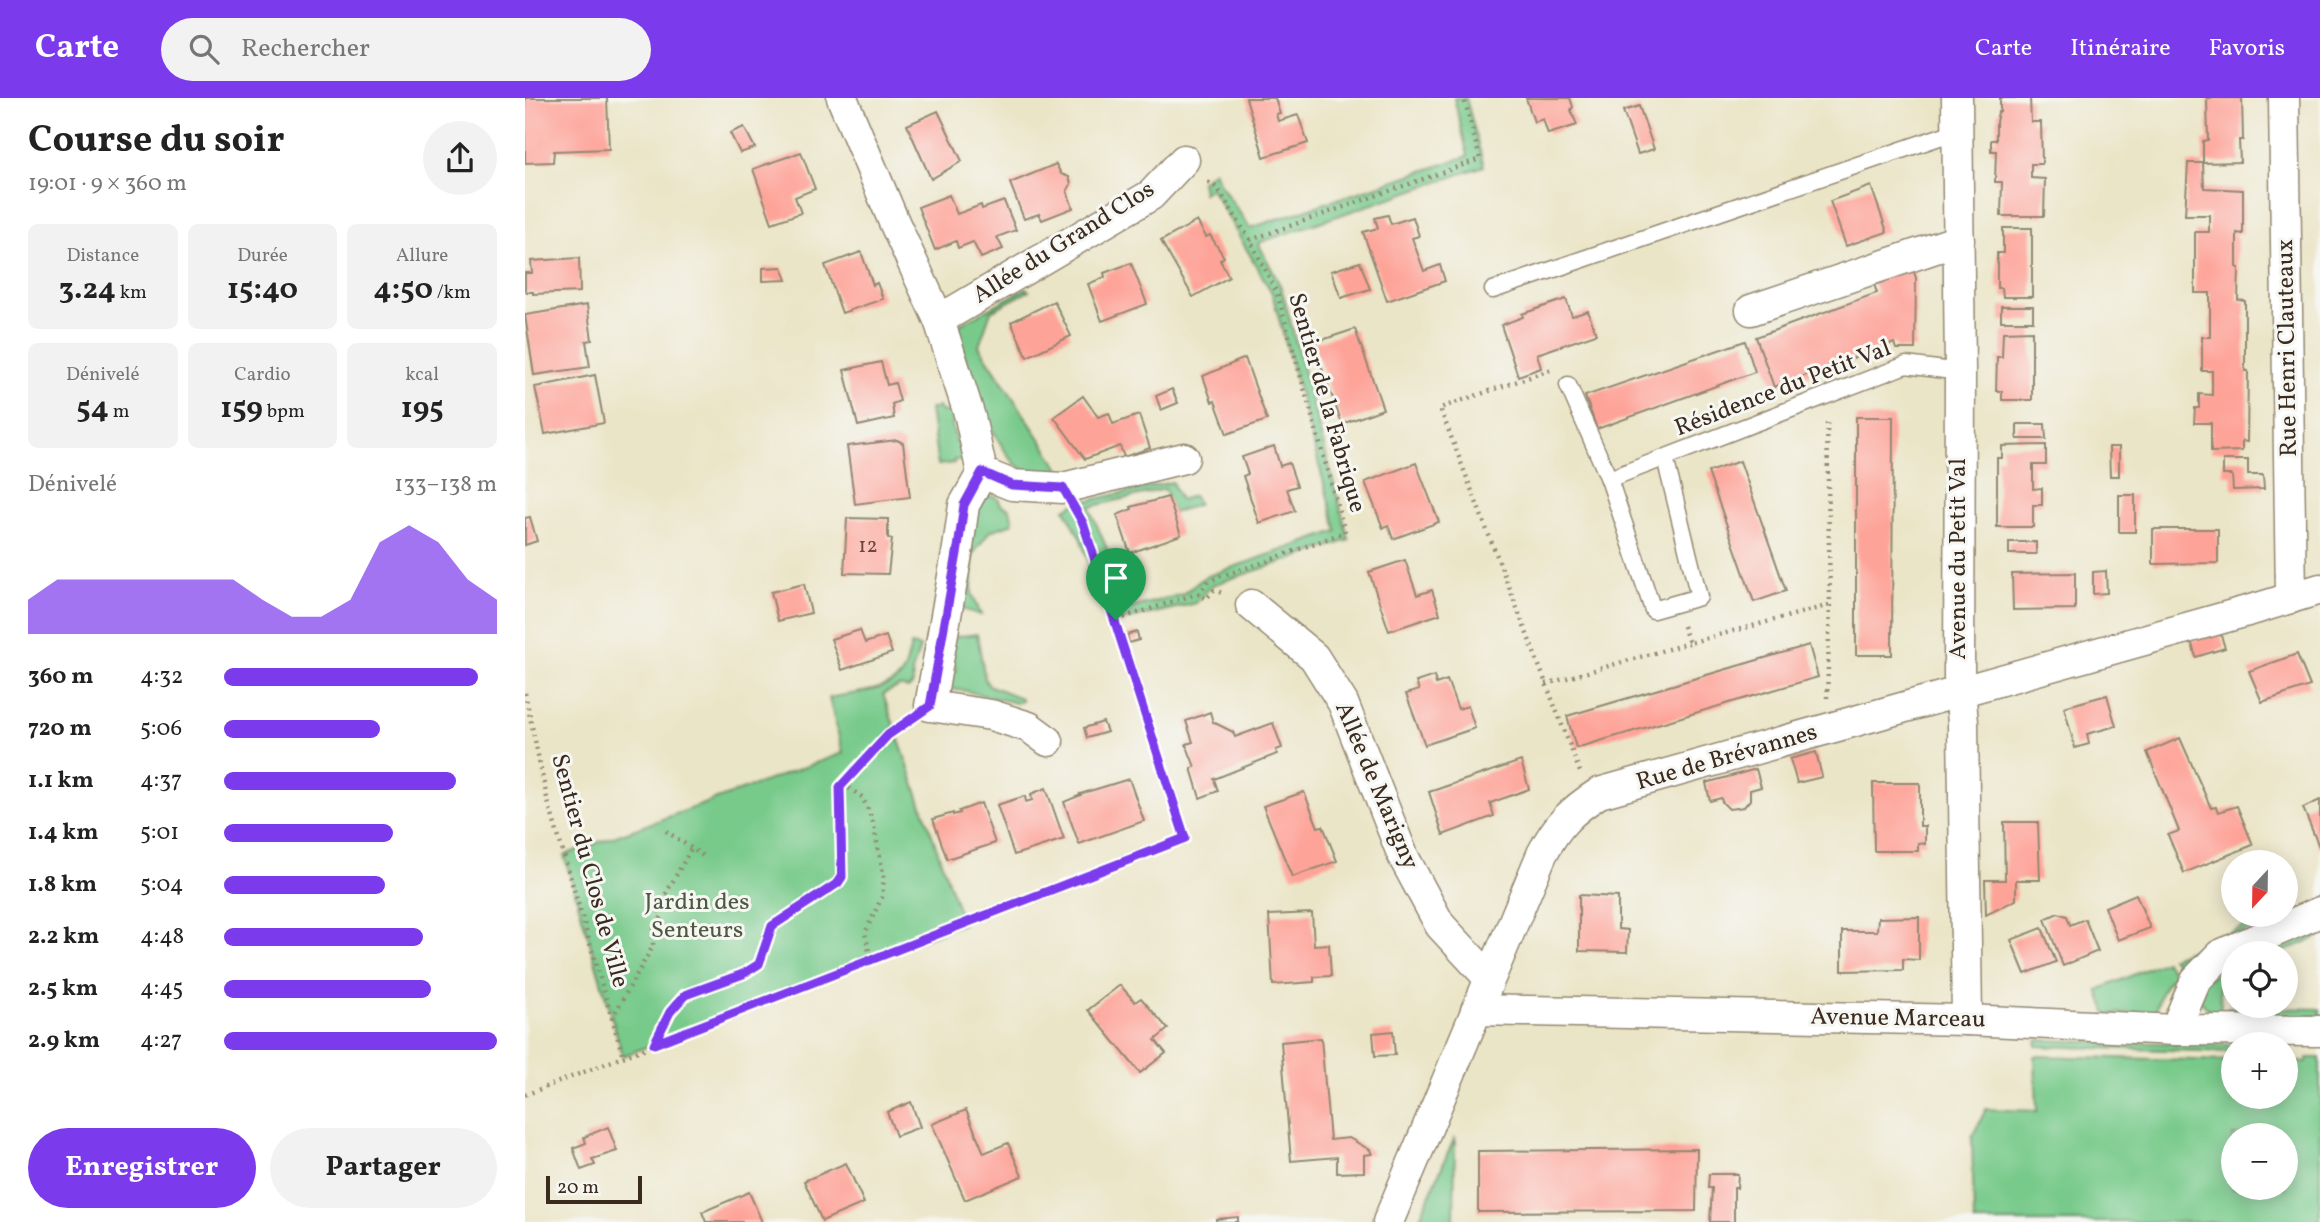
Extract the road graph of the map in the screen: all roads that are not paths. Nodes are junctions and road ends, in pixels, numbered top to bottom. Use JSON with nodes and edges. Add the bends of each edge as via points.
{"nodes":[{"id":1,"x":842,"y":98,"type":"edge"},
{"id":2,"x":1957,"y":98,"type":"edge"},
{"id":3,"x":2284,"y":98,"type":"edge"},
{"id":4,"x":1958,"y":131,"type":"junction"},
{"id":5,"x":1184,"y":160,"type":"road end"},
{"id":6,"x":1959,"y":240,"type":"junction"},
{"id":7,"x":1493,"y":290,"type":"dead end"},
{"id":8,"x":1751,"y":310,"type":"dead end"},
{"id":9,"x":939,"y":320,"type":"junction"},
{"id":10,"x":1960,"y":372,"type":"junction"},
{"id":11,"x":1568,"y":385,"type":"road end"},
{"id":12,"x":1184,"y":458,"type":"dead end"},
{"id":13,"x":1665,"y":458,"type":"junction"},
{"id":14,"x":982,"y":472,"type":"junction"},
{"id":15,"x":1609,"y":479,"type":"junction"},
{"id":16,"x":2320,"y":589,"type":"edge"},
{"id":17,"x":2291,"y":598,"type":"junction"},
{"id":18,"x":1251,"y":605,"type":"dead end"},
{"id":19,"x":1960,"y":692,"type":"junction"},
{"id":20,"x":1048,"y":741,"type":"dead end"},
{"id":21,"x":2320,"y":912,"type":"edge"},
{"id":22,"x":1489,"y":978,"type":"junction"},
{"id":23,"x":1476,"y":1010,"type":"junction"},
{"id":24,"x":1967,"y":1020,"type":"junction"},
{"id":25,"x":2175,"y":1030,"type":"junction"},
{"id":26,"x":2320,"y":1031,"type":"edge"},
{"id":27,"x":1388,"y":1222,"type":"edge"}],
"edges":[{"from":1,"to":9,"type":"street"},
{"from":2,"to":4,"type":"street","name":"Avenue du Petit Val"},
{"from":3,"to":17,"type":"street","name":"Rue Henri Clauteaux"},
{"from":4,"to":6,"type":"street","name":"Avenue du Petit Val"},
{"from":4,"to":7,"type":"lane"},
{"from":5,"to":9,"type":"street","name":"Allée du Grand Clos","via":[[1151,195]]},
{"from":6,"to":8,"type":"street"},
{"from":6,"to":10,"type":"street","name":"Avenue du Petit Val"},
{"from":9,"to":14,"type":"street"},
{"from":10,"to":13,"type":"lane","name":"Résidence du Petit Val","via":[[1906,365]]},
{"from":10,"to":19,"type":"street","name":"Avenue du Petit Val"},
{"from":11,"to":15,"type":"lane"},
{"from":12,"to":14,"type":"street","via":[[1063,488],[1012,485]]},
{"from":13,"to":15,"type":"lane","name":"Résidence du Petit Val"},
{"from":13,"to":15,"type":"lane","name":"Résidence du Petit Val","via":[[1699,597],[1653,610]]},
{"from":14,"to":20,"type":"street","via":[[964,505],[930,706],[991,715],[1029,727]]},
{"from":16,"to":17,"type":"street","name":"Rue de Brévannes"},
{"from":17,"to":19,"type":"street","name":"Rue de Brévannes"},
{"from":18,"to":22,"type":"street","name":"Allée de Marigny","via":[[1314,657],[1343,702],[1403,856],[1440,925]]},
{"from":19,"to":22,"type":"street","name":"Rue de Brévannes","via":[[1599,793],[1564,819],[1552,836]]},
{"from":19,"to":24,"type":"street","name":"Avenue du Petit Val"},
{"from":21,"to":25,"type":"street","via":[[2220,955],[2196,980]]},
{"from":22,"to":23,"type":"street","name":"Rue de Brévannes"},
{"from":23,"to":24,"type":"street","name":"Avenue Marceau"},
{"from":23,"to":27,"type":"street","name":"Rue de Brévannes"},
{"from":24,"to":25,"type":"street","name":"Avenue Marceau"},
{"from":25,"to":26,"type":"street","name":"Avenue Marceau"}]}
